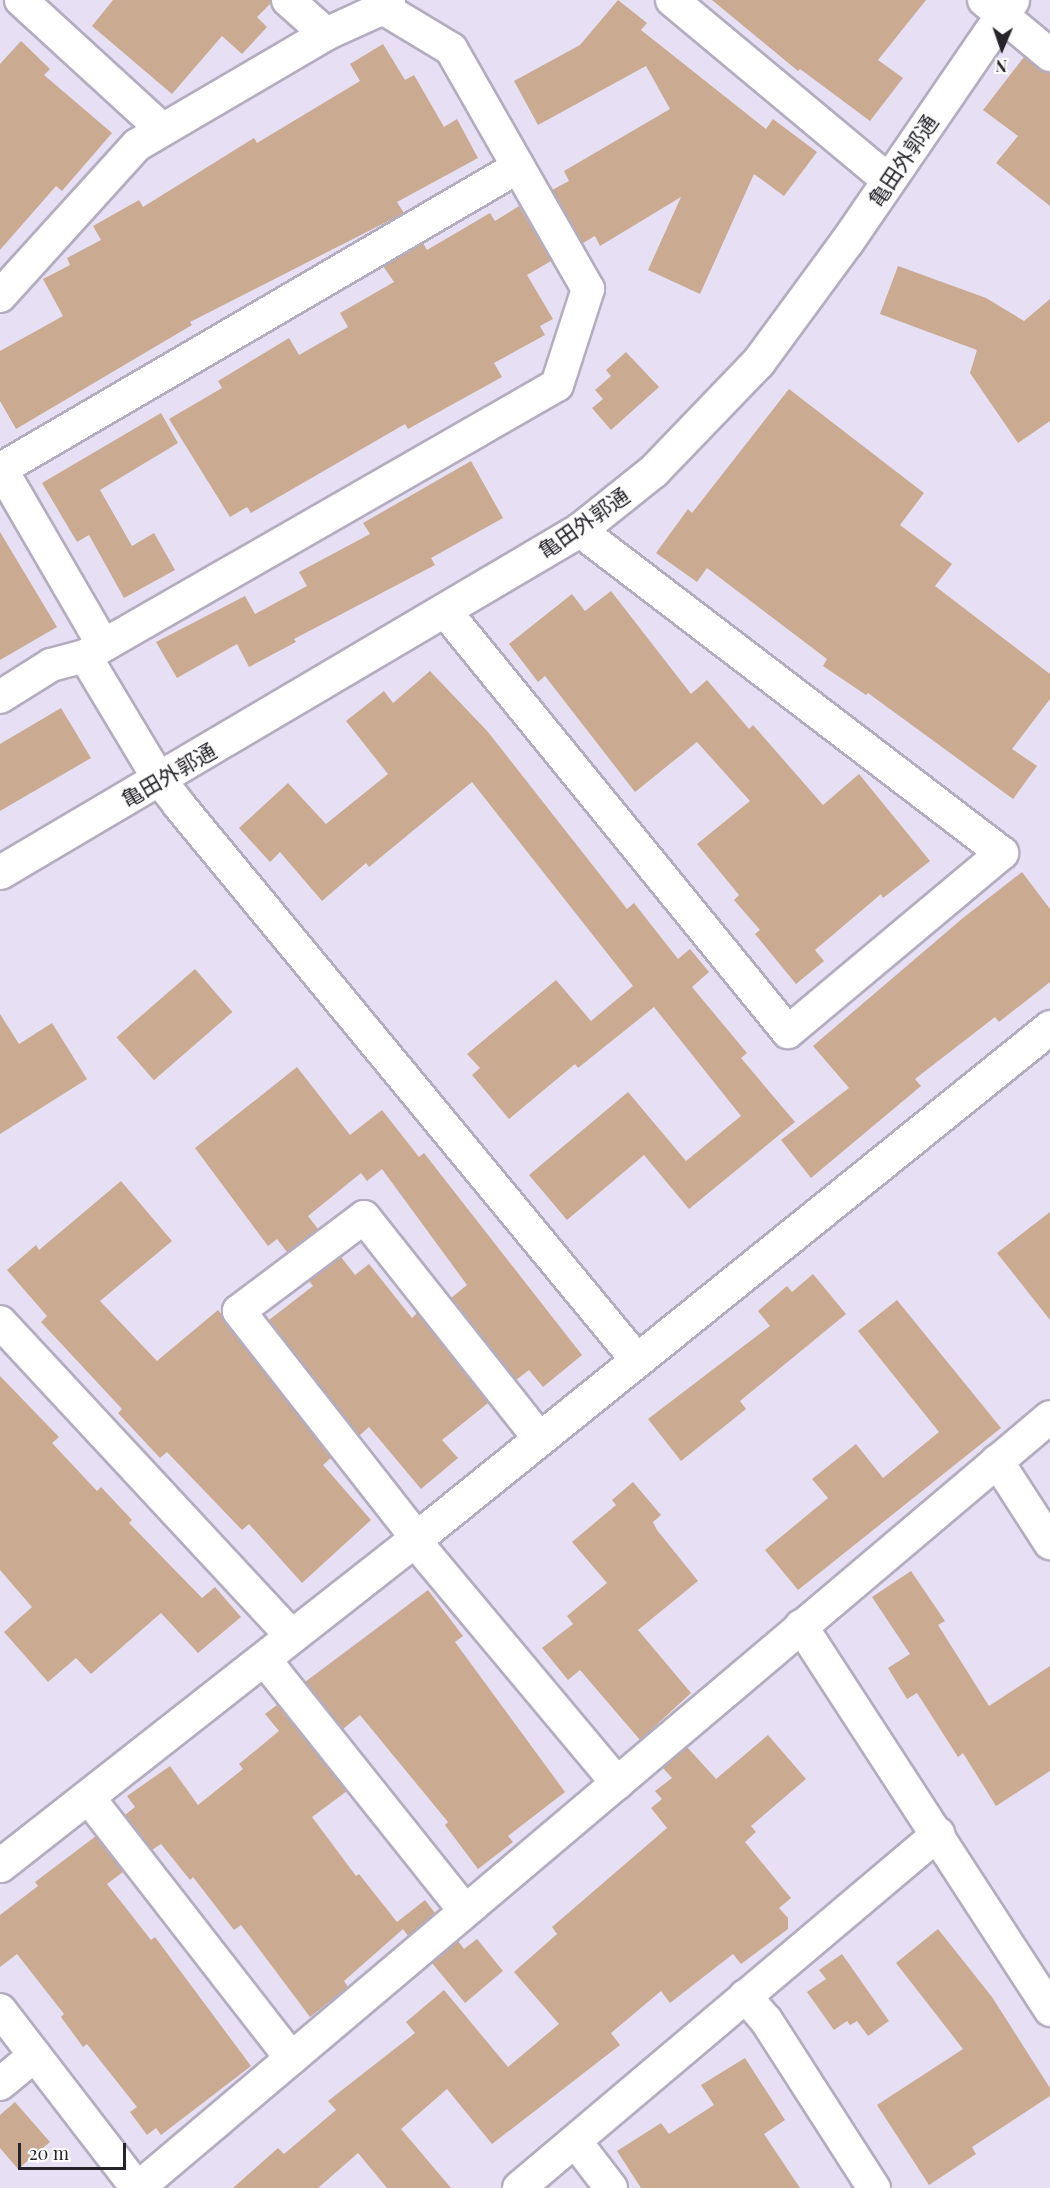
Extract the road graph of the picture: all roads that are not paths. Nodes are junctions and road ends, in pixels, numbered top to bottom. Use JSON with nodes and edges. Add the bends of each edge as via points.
{"nodes":[{"id":1,"x":21,"y":0,"type":"edge"},
{"id":2,"x":288,"y":0,"type":"edge"},
{"id":3,"x":672,"y":0,"type":"edge"},
{"id":4,"x":386,"y":4,"type":"edge"},
{"id":5,"x":998,"y":4,"type":"edge"},
{"id":6,"x":326,"y":34,"type":"junction"},
{"id":7,"x":1050,"y":55,"type":"edge"},
{"id":8,"x":162,"y":129,"type":"junction"},
{"id":9,"x":518,"y":167,"type":"junction"},
{"id":10,"x":888,"y":180,"type":"junction"},
{"id":11,"x":1,"y":292,"type":"edge"},
{"id":12,"x":1,"y":468,"type":"edge"},
{"id":13,"x":579,"y":530,"type":"junction"},
{"id":14,"x":445,"y":611,"type":"junction"},
{"id":15,"x":94,"y":651,"type":"junction"},
{"id":16,"x":0,"y":696,"type":"edge"},
{"id":17,"x":159,"y":779,"type":"junction"},
{"id":18,"x":0,"y":872,"type":"edge"},
{"id":19,"x":1050,"y":1027,"type":"edge"},
{"id":20,"x":0,"y":1322,"type":"edge"},
{"id":21,"x":637,"y":1360,"type":"junction"},
{"id":22,"x":1050,"y":1417,"type":"edge"},
{"id":23,"x":540,"y":1438,"type":"junction"},
{"id":24,"x":998,"y":1461,"type":"junction"},
{"id":25,"x":415,"y":1539,"type":"junction"},
{"id":26,"x":1050,"y":1543,"type":"edge"},
{"id":27,"x":801,"y":1626,"type":"junction"},
{"id":28,"x":291,"y":1635,"type":"junction"},
{"id":29,"x":264,"y":1659,"type":"junction"},
{"id":30,"x":617,"y":1783,"type":"junction"},
{"id":31,"x":88,"y":1797,"type":"junction"},
{"id":32,"x":938,"y":1834,"type":"junction"},
{"id":33,"x":0,"y":1864,"type":"edge"},
{"id":34,"x":465,"y":1911,"type":"junction"},
{"id":35,"x":745,"y":1996,"type":"junction"},
{"id":36,"x":0,"y":2010,"type":"edge"},
{"id":37,"x":1050,"y":2010,"type":"edge"},
{"id":38,"x":35,"y":2055,"type":"junction"},
{"id":39,"x":291,"y":2058,"type":"junction"},
{"id":40,"x":0,"y":2084,"type":"edge"},
{"id":41,"x":575,"y":2141,"type":"junction"},
{"id":42,"x":137,"y":2188,"type":"edge"},
{"id":43,"x":519,"y":2188,"type":"edge"},
{"id":44,"x":611,"y":2188,"type":"edge"},
{"id":45,"x":874,"y":2188,"type":"edge"}],
"edges":[{"from":1,"to":8,"type":"street"},
{"from":2,"to":6,"type":"street"},
{"from":3,"to":10,"type":"street"},
{"from":4,"to":6,"type":"street"},
{"from":4,"to":9,"type":"street","via":[[451,49]]},
{"from":5,"to":7,"type":"street"},
{"from":5,"to":10,"type":"street","name":"亀田外郭通"},
{"from":6,"to":8,"type":"street"},
{"from":8,"to":11,"type":"street","via":[[137,145]]},
{"from":9,"to":12,"type":"street"},
{"from":9,"to":15,"type":"street","via":[[588,289],[557,385]]},
{"from":10,"to":13,"type":"street","name":"亀田外郭通","via":[[758,362],[653,471]]},
{"from":12,"to":15,"type":"street"},
{"from":13,"to":14,"type":"street","name":"亀田外郭通"},
{"from":13,"to":14,"type":"street","via":[[1002,853],[788,1032]]},
{"from":14,"to":17,"type":"street","name":"亀田外郭通"},
{"from":15,"to":16,"type":"street","via":[[51,665]]},
{"from":15,"to":17,"type":"street"},
{"from":17,"to":18,"type":"street","name":"亀田外郭通"},
{"from":17,"to":21,"type":"street"},
{"from":19,"to":21,"type":"street"},
{"from":20,"to":28,"type":"street"},
{"from":21,"to":23,"type":"street"},
{"from":22,"to":24,"type":"street"},
{"from":23,"to":25,"type":"street"},
{"from":23,"to":25,"type":"street","via":[[364,1217],[239,1311]]},
{"from":24,"to":26,"type":"street"},
{"from":24,"to":27,"type":"street"},
{"from":25,"to":28,"type":"street"},
{"from":25,"to":30,"type":"street"},
{"from":27,"to":30,"type":"street"},
{"from":27,"to":32,"type":"street"},
{"from":28,"to":29,"type":"street"},
{"from":29,"to":31,"type":"street"},
{"from":29,"to":34,"type":"street"},
{"from":30,"to":34,"type":"street"},
{"from":31,"to":33,"type":"street"},
{"from":31,"to":39,"type":"street"},
{"from":32,"to":35,"type":"street"},
{"from":32,"to":37,"type":"street"},
{"from":34,"to":39,"type":"street"},
{"from":35,"to":41,"type":"street"},
{"from":35,"to":45,"type":"street","via":[[766,2020]]},
{"from":36,"to":38,"type":"street"},
{"from":38,"to":40,"type":"street"},
{"from":38,"to":42,"type":"street"},
{"from":39,"to":42,"type":"street"},
{"from":41,"to":43,"type":"street"},
{"from":41,"to":44,"type":"street"}]}
